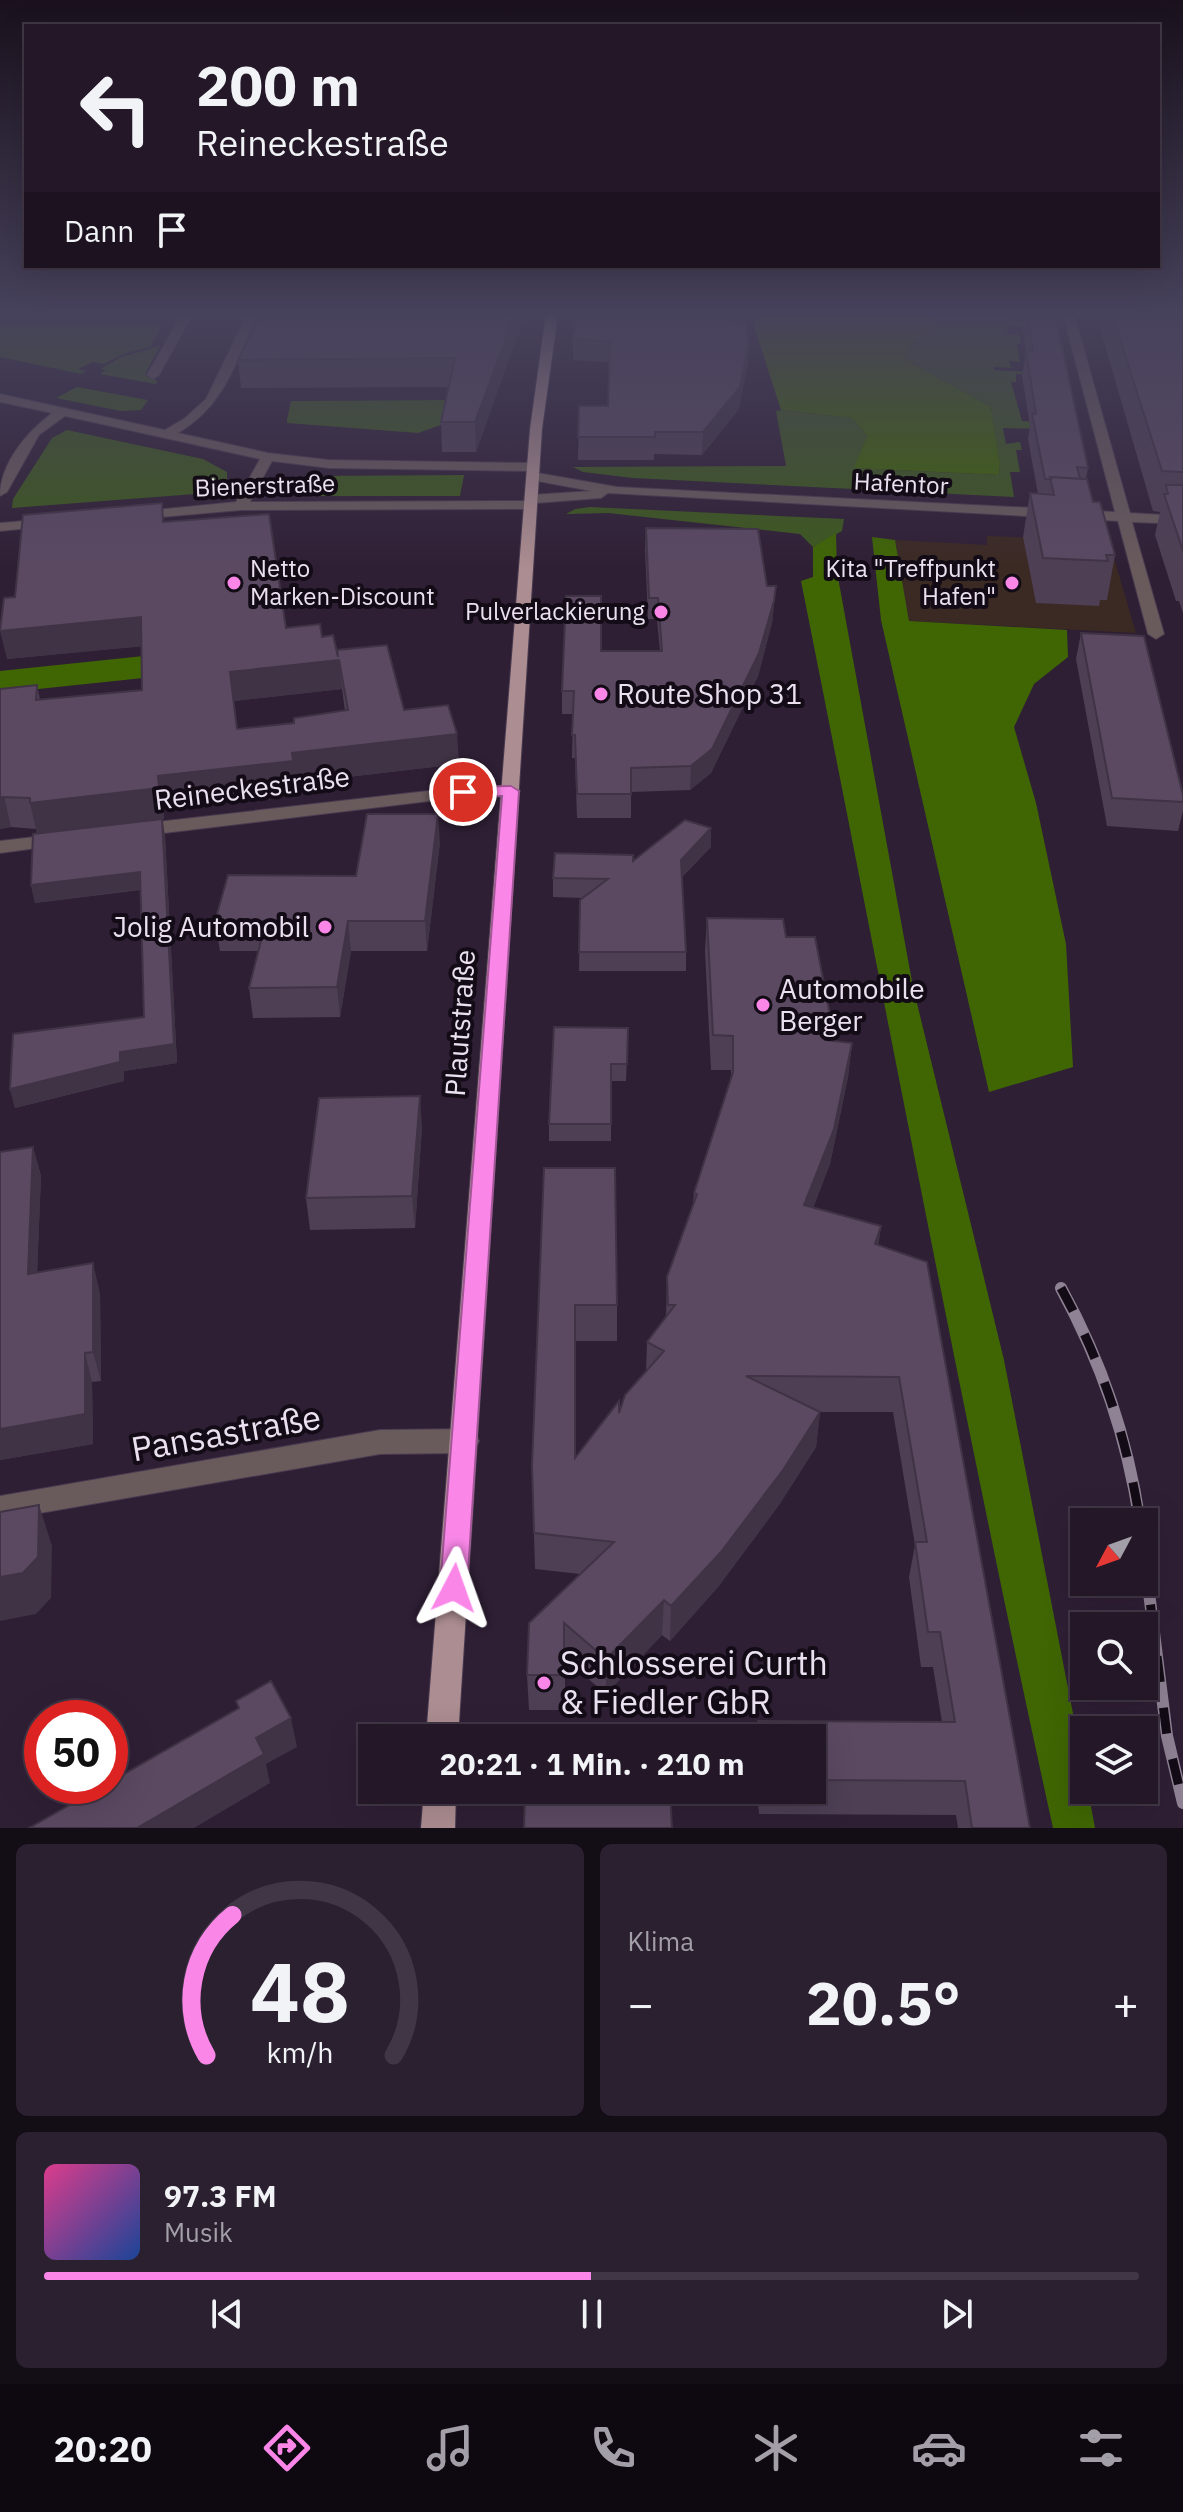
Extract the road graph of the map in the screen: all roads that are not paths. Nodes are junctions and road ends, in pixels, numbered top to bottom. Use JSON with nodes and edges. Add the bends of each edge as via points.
{"nodes":[{"id":1,"x":6,"y":399,"type":"edge"},
{"id":2,"x":212,"y":399,"type":"edge"},
{"id":3,"x":538,"y":399,"type":"edge"},
{"id":4,"x":1091,"y":399,"type":"edge"},
{"id":5,"x":62,"y":412,"type":"junction"},
{"id":6,"x":166,"y":435,"type":"junction"},
{"id":7,"x":268,"y":457,"type":"junction"},
{"id":8,"x":533,"y":472,"type":"junction"},
{"id":9,"x":617,"y":491,"type":"junction"},
{"id":10,"x":0,"y":492,"type":"edge"},
{"id":11,"x":531,"y":502,"type":"junction"},
{"id":12,"x":241,"y":506,"type":"junction"},
{"id":13,"x":121,"y":516,"type":"edge"},
{"id":14,"x":1123,"y":517,"type":"junction"},
{"id":15,"x":1183,"y":520,"type":"edge"},
{"id":16,"x":61,"y":521,"type":"edge"},
{"id":17,"x":0,"y":527,"type":"edge"},
{"id":18,"x":1156,"y":634,"type":"dead end"},
{"id":19,"x":511,"y":791,"type":"junction"},
{"id":20,"x":118,"y":833,"type":"edge"},
{"id":21,"x":74,"y":838,"type":"edge"},
{"id":22,"x":0,"y":847,"type":"edge"},
{"id":23,"x":465,"y":1441,"type":"junction"},
{"id":24,"x":0,"y":1508,"type":"edge"},
{"id":25,"x":443,"y":1724,"type":"edge"},
{"id":26,"x":439,"y":1804,"type":"edge"},
{"id":27,"x":438,"y":1828,"type":"edge"}],
"edges":[{"from":1,"to":5,"type":"street","name":"Hafentor"},
{"from":2,"to":6,"type":"street"},
{"from":3,"to":8,"type":"main road","name":"Plautstraße"},
{"from":4,"to":14,"type":"street"},
{"from":5,"to":6,"type":"street","name":"Hafentor"},
{"from":5,"to":10,"type":"street","via":[[34,433]]},
{"from":6,"to":7,"type":"street","name":"Hafentor"},
{"from":7,"to":8,"type":"street","name":"Hafentor"},
{"from":7,"to":12,"type":"street"},
{"from":8,"to":9,"type":"street","name":"Hafentor"},
{"from":8,"to":11,"type":"main road","name":"Plautstraße"},
{"from":9,"to":11,"type":"street","name":"Hafentor"},
{"from":9,"to":14,"type":"street","name":"Hafentor"},
{"from":11,"to":12,"type":"street","name":"Bienerstraße"},
{"from":11,"to":19,"type":"main road","name":"Plautstraße"},
{"from":12,"to":13,"type":"street","name":"Bienerstraße"},
{"from":14,"to":15,"type":"street","name":"Hafentor"},
{"from":14,"to":18,"type":"street"},
{"from":16,"to":17,"type":"street"},
{"from":19,"to":20,"type":"street","name":"Reineckestraße","via":[[463,792]]},
{"from":19,"to":23,"type":"main road","name":"Plautstraße"},
{"from":21,"to":22,"type":"street"},
{"from":23,"to":24,"type":"street","name":"Pansastraße","via":[[380,1442]]},
{"from":23,"to":25,"type":"main road","name":"Plautstraße"},
{"from":26,"to":27,"type":"main road"}]}
